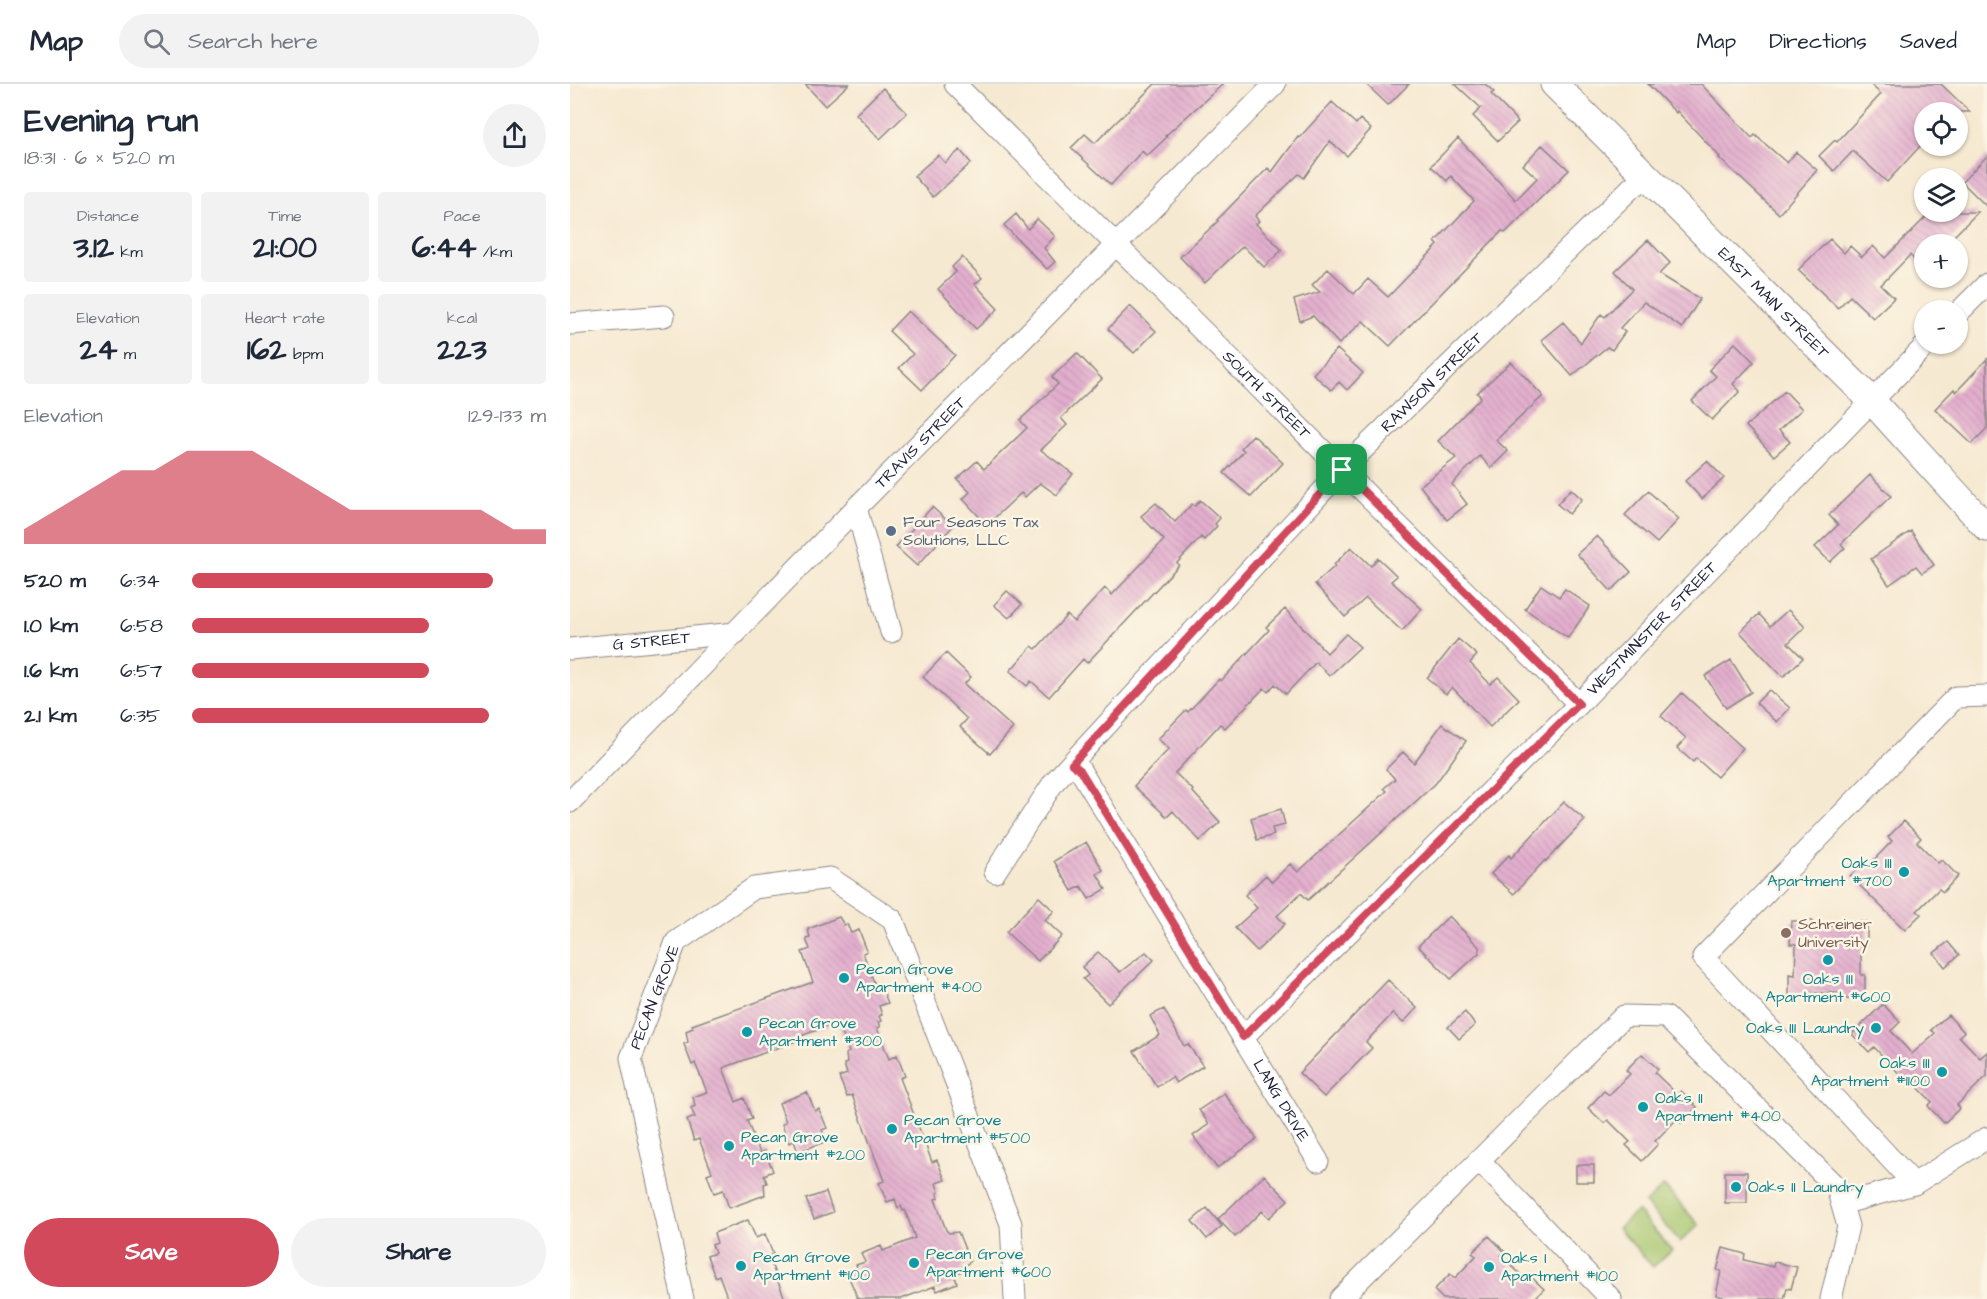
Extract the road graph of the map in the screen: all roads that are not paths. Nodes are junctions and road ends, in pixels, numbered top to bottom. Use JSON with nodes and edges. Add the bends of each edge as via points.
{"nodes":[{"id":1,"x":955,"y":84,"type":"edge"},
{"id":2,"x":1275,"y":84,"type":"edge"},
{"id":3,"x":1554,"y":84,"type":"edge"},
{"id":4,"x":1648,"y":177,"type":"junction"},
{"id":5,"x":1116,"y":246,"type":"junction"},
{"id":6,"x":1987,"y":284,"type":"edge"},
{"id":7,"x":1968,"y":303,"type":"edge"},
{"id":8,"x":664,"y":316,"type":"dead end"},
{"id":9,"x":570,"y":324,"type":"edge"},
{"id":10,"x":1917,"y":354,"type":"edge"},
{"id":11,"x":1871,"y":400,"type":"junction"},
{"id":12,"x":1342,"y":470,"type":"junction"},
{"id":13,"x":856,"y":508,"type":"junction"},
{"id":14,"x":1987,"y":528,"type":"edge"},
{"id":15,"x":891,"y":632,"type":"dead end"},
{"id":16,"x":736,"y":633,"type":"junction"},
{"id":17,"x":570,"y":649,"type":"edge"},
{"id":18,"x":1987,"y":696,"type":"edge"},
{"id":19,"x":1579,"y":704,"type":"junction"},
{"id":20,"x":1072,"y":764,"type":"junction"},
{"id":21,"x":570,"y":802,"type":"edge"},
{"id":22,"x":995,"y":872,"type":"dead end"},
{"id":23,"x":1243,"y":1037,"type":"junction"},
{"id":24,"x":1987,"y":1138,"type":"edge"},
{"id":25,"x":1479,"y":1160,"type":"junction"},
{"id":26,"x":1318,"y":1161,"type":"dead end"},
{"id":27,"x":1914,"y":1184,"type":"junction"},
{"id":28,"x":1842,"y":1203,"type":"junction"},
{"id":29,"x":683,"y":1299,"type":"edge"},
{"id":30,"x":1015,"y":1299,"type":"edge"},
{"id":31,"x":1340,"y":1299,"type":"edge"},
{"id":32,"x":1611,"y":1299,"type":"edge"},
{"id":33,"x":1830,"y":1299,"type":"edge"}],
"edges":[{"from":1,"to":5,"type":"street","name":"SOUTH STREET"},
{"from":2,"to":5,"type":"street","name":"TRAVIS STREET"},
{"from":3,"to":4,"type":"street","name":"EAST MAIN STREET"},
{"from":4,"to":11,"type":"street","name":"EAST MAIN STREET"},
{"from":4,"to":12,"type":"street","name":"RAWSON STREET","via":[[1632,187]]},
{"from":5,"to":12,"type":"street","name":"SOUTH STREET"},
{"from":5,"to":13,"type":"street","name":"TRAVIS STREET"},
{"from":6,"to":7,"type":"street"},
{"from":8,"to":9,"type":"street"},
{"from":10,"to":11,"type":"street","name":"WESTMINSTER STREET"},
{"from":11,"to":14,"type":"street","name":"EAST MAIN STREET"},
{"from":11,"to":19,"type":"street","name":"WESTMINSTER STREET"},
{"from":12,"to":19,"type":"street","name":"SOUTH STREET"},
{"from":12,"to":20,"type":"street","name":"RAWSON STREET"},
{"from":13,"to":15,"type":"street"},
{"from":13,"to":16,"type":"street","name":"TRAVIS STREET"},
{"from":16,"to":17,"type":"street","name":"G STREET"},
{"from":16,"to":21,"type":"street","name":"TRAVIS STREET"},
{"from":18,"to":27,"type":"street","via":[[1956,697],[1702,957]]},
{"from":19,"to":23,"type":"street","name":"WESTMINSTER STREET"},
{"from":20,"to":22,"type":"street","name":"RAWSON STREET","via":[[1054,782]]},
{"from":20,"to":23,"type":"street","name":"LANG DRIVE","via":[[1080,770]]},
{"from":23,"to":26,"type":"street","name":"LANG DRIVE"},
{"from":24,"to":27,"type":"street"},
{"from":25,"to":28,"type":"street","via":[[1624,1016],[1666,1017],[1837,1188]]},
{"from":25,"to":31,"type":"street"},
{"from":25,"to":32,"type":"street"},
{"from":27,"to":28,"type":"street"},
{"from":28,"to":33,"type":"street","via":[[1848,1226]]},
{"from":29,"to":30,"type":"street","name":"PECAN GROVE","via":[[631,1058],[676,942],[754,888],[830,878],[893,920],[1011,1224]]}]}
